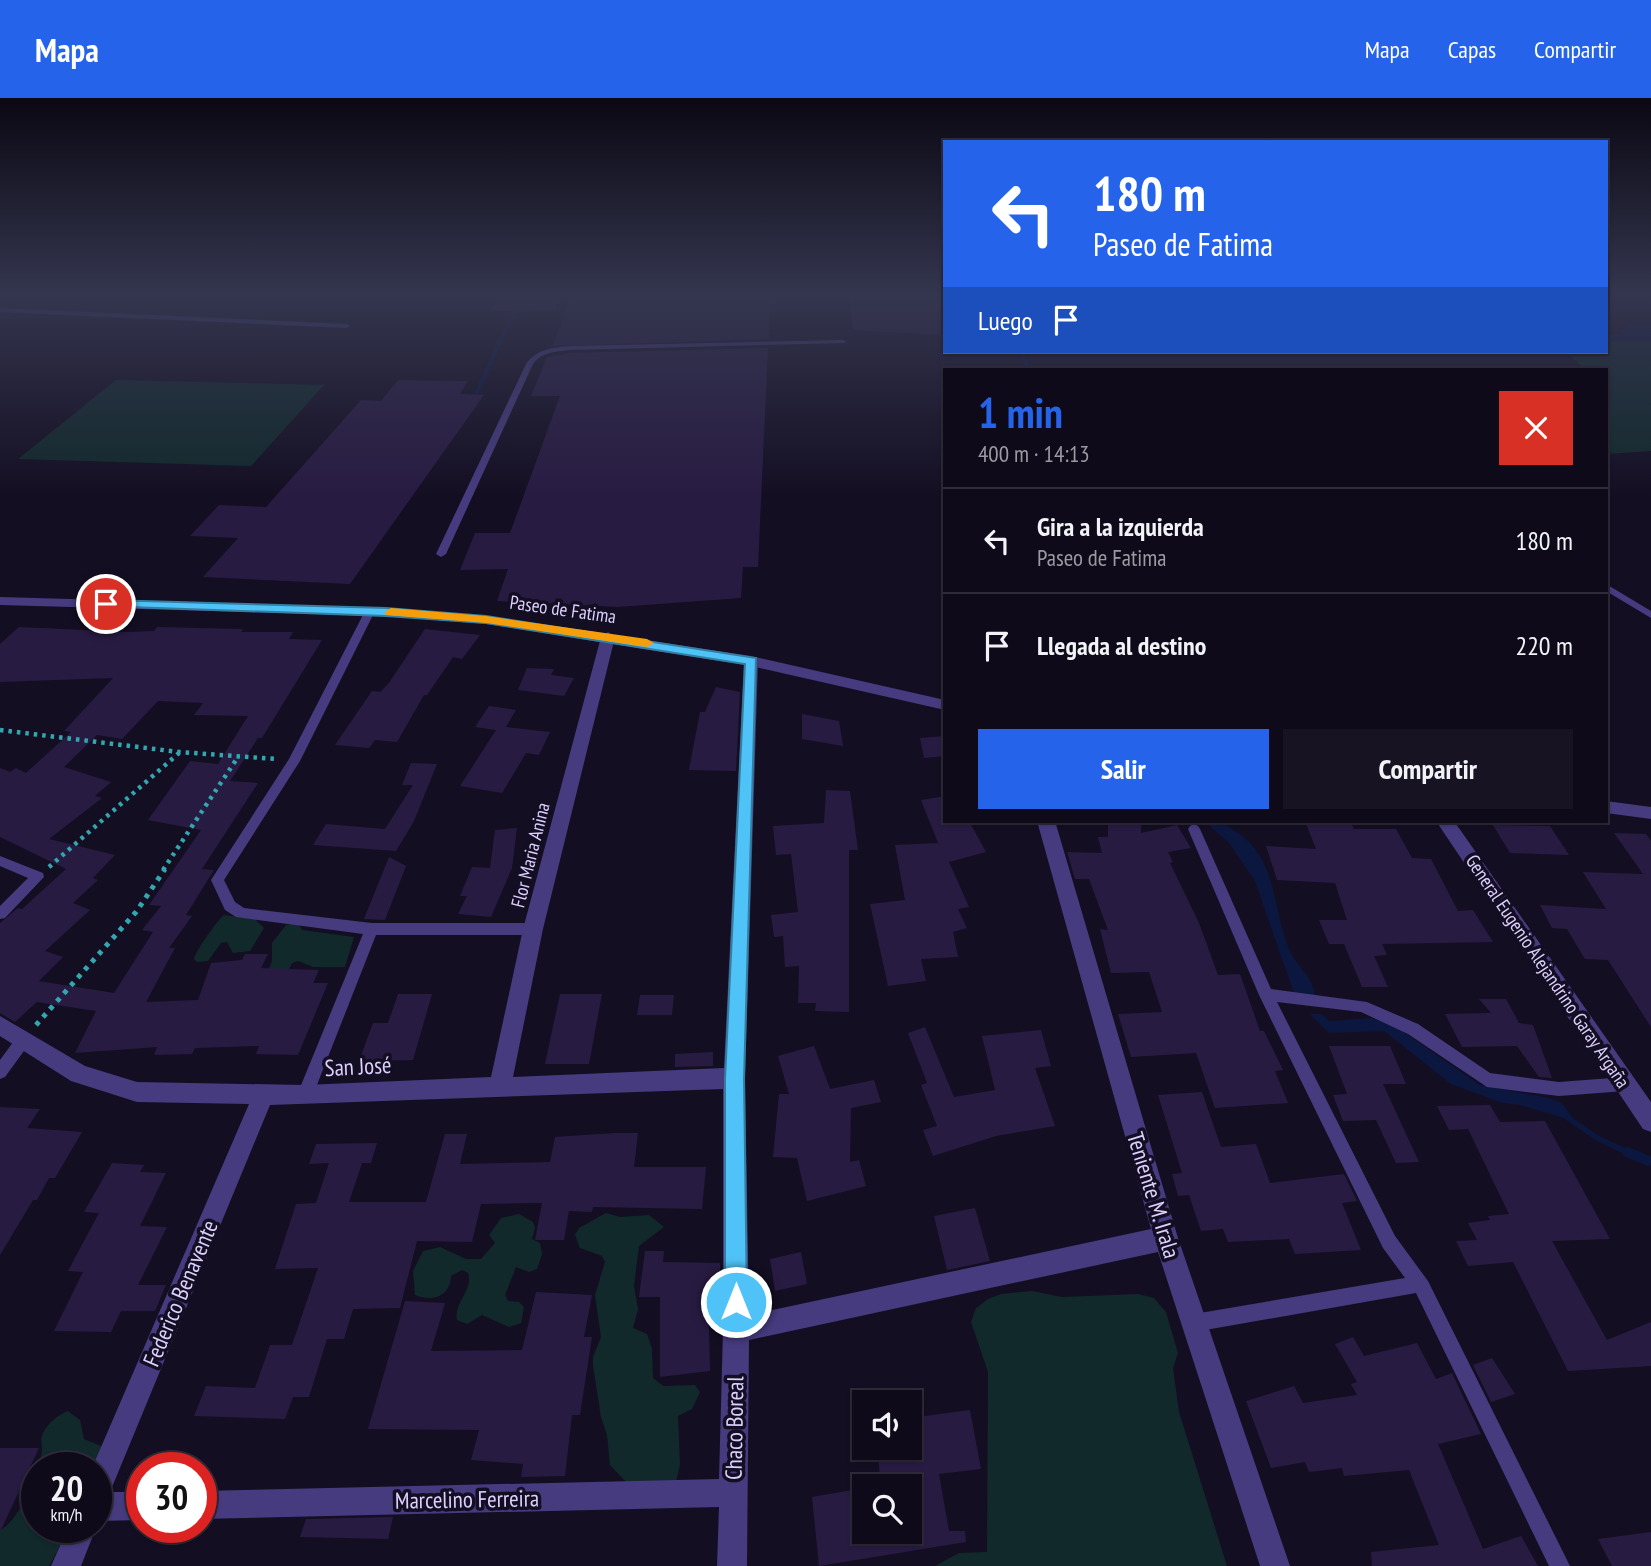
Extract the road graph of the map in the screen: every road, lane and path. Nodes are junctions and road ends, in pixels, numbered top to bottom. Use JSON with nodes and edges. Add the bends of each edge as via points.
{"nodes":[{"id":1,"x":529,"y":361,"type":"edge"},
{"id":2,"x":441,"y":554,"type":"dead end"},
{"id":3,"x":1608,"y":588,"type":"edge"},
{"id":4,"x":0,"y":601,"type":"edge"},
{"id":5,"x":370,"y":611,"type":"junction"},
{"id":6,"x":1651,"y":615,"type":"edge"},
{"id":7,"x":608,"y":637,"type":"junction"},
{"id":8,"x":751,"y":661,"type":"junction"},
{"id":9,"x":943,"y":705,"type":"edge"},
{"id":10,"x":0,"y":730,"type":"edge"},
{"id":11,"x":179,"y":752,"type":"junction"},
{"id":12,"x":238,"y":757,"type":"junction"},
{"id":13,"x":294,"y":761,"type":"junction"},
{"id":14,"x":1608,"y":807,"type":"edge"},
{"id":15,"x":1651,"y":813,"type":"edge"},
{"id":16,"x":1047,"y":823,"type":"edge"},
{"id":17,"x":1446,"y":823,"type":"edge"},
{"id":18,"x":1194,"y":829,"type":"dead end"},
{"id":19,"x":0,"y":861,"type":"edge"},
{"id":20,"x":38,"y":877,"type":"junction"},
{"id":21,"x":0,"y":914,"type":"edge"},
{"id":22,"x":372,"y":929,"type":"junction"},
{"id":23,"x":533,"y":929,"type":"junction"},
{"id":24,"x":1266,"y":995,"type":"junction"},
{"id":25,"x":0,"y":1025,"type":"edge"},
{"id":26,"x":24,"y":1039,"type":"junction"},
{"id":27,"x":0,"y":1072,"type":"edge"},
{"id":28,"x":734,"y":1079,"type":"junction"},
{"id":29,"x":1625,"y":1084,"type":"junction"},
{"id":30,"x":500,"y":1086,"type":"junction"},
{"id":31,"x":264,"y":1094,"type":"junction"},
{"id":32,"x":304,"y":1095,"type":"junction"},
{"id":33,"x":1651,"y":1121,"type":"edge"},
{"id":34,"x":1166,"y":1238,"type":"junction"},
{"id":35,"x":1420,"y":1284,"type":"junction"},
{"id":36,"x":1194,"y":1323,"type":"junction"},
{"id":37,"x":736,"y":1330,"type":"junction"},
{"id":38,"x":112,"y":1454,"type":"edge"},
{"id":39,"x":733,"y":1493,"type":"junction"},
{"id":40,"x":217,"y":1505,"type":"edge"},
{"id":41,"x":76,"y":1543,"type":"edge"},
{"id":42,"x":66,"y":1566,"type":"edge"},
{"id":43,"x":732,"y":1566,"type":"edge"},
{"id":44,"x":1275,"y":1566,"type":"edge"},
{"id":45,"x":1560,"y":1566,"type":"edge"}],
"edges":[{"from":1,"to":2,"type":"lane"},
{"from":3,"to":6,"type":"lane"},
{"from":4,"to":5,"type":"street","name":"Paseo de Fatima"},
{"from":5,"to":7,"type":"street","name":"Paseo de Fatima","via":[[486,620]]},
{"from":5,"to":13,"type":"lane"},
{"from":7,"to":8,"type":"street","name":"Paseo de Fatima"},
{"from":7,"to":23,"type":"street","name":"Flor Maria Anina"},
{"from":8,"to":9,"type":"street","name":"Paseo de Fatima"},
{"from":8,"to":28,"type":"street","name":"Chaco Boreal"},
{"from":10,"to":11,"type":"path"},
{"from":11,"to":12,"type":"path"},
{"from":11,"to":20,"type":"path"},
{"from":12,"to":13,"type":"path"},
{"from":12,"to":26,"type":"path","via":[[136,912]]},
{"from":13,"to":22,"type":"lane","via":[[217,880],[230,905],[240,913]]},
{"from":14,"to":15,"type":"street"},
{"from":16,"to":34,"type":"street","name":"Teniente M. Irala"},
{"from":17,"to":29,"type":"street","name":"General Eugenio Alejandrino Garay Argaña"},
{"from":18,"to":24,"type":"lane"},
{"from":19,"to":20,"type":"lane"},
{"from":20,"to":21,"type":"lane"},
{"from":22,"to":23,"type":"lane"},
{"from":22,"to":32,"type":"lane"},
{"from":23,"to":30,"type":"street","name":"Flor Maria Anina"},
{"from":24,"to":29,"type":"lane","via":[[1362,1006],[1413,1029],[1487,1080],[1559,1089]]},
{"from":24,"to":35,"type":"lane","via":[[1390,1242]]},
{"from":25,"to":26,"type":"street","name":"San José"},
{"from":26,"to":27,"type":"lane"},
{"from":26,"to":31,"type":"street","name":"San José","via":[[79,1074],[137,1092]]},
{"from":28,"to":30,"type":"street","name":"San José"},
{"from":28,"to":37,"type":"street","name":"Chaco Boreal"},
{"from":29,"to":33,"type":"street","name":"General Eugenio Alejandrino Garay Argaña"},
{"from":30,"to":32,"type":"street","name":"San José"},
{"from":31,"to":32,"type":"street","name":"San José"},
{"from":31,"to":38,"type":"street","name":"Federico Benavente"},
{"from":34,"to":36,"type":"street","name":"Teniente M. Irala"},
{"from":34,"to":37,"type":"street"},
{"from":35,"to":36,"type":"lane"},
{"from":35,"to":45,"type":"lane"},
{"from":36,"to":44,"type":"street","name":"Teniente M. Irala"},
{"from":37,"to":39,"type":"street","name":"Chaco Boreal"},
{"from":39,"to":40,"type":"street","name":"Marcelino Ferreira"},
{"from":39,"to":43,"type":"street","name":"Chaco Boreal"},
{"from":41,"to":42,"type":"street"}]}
